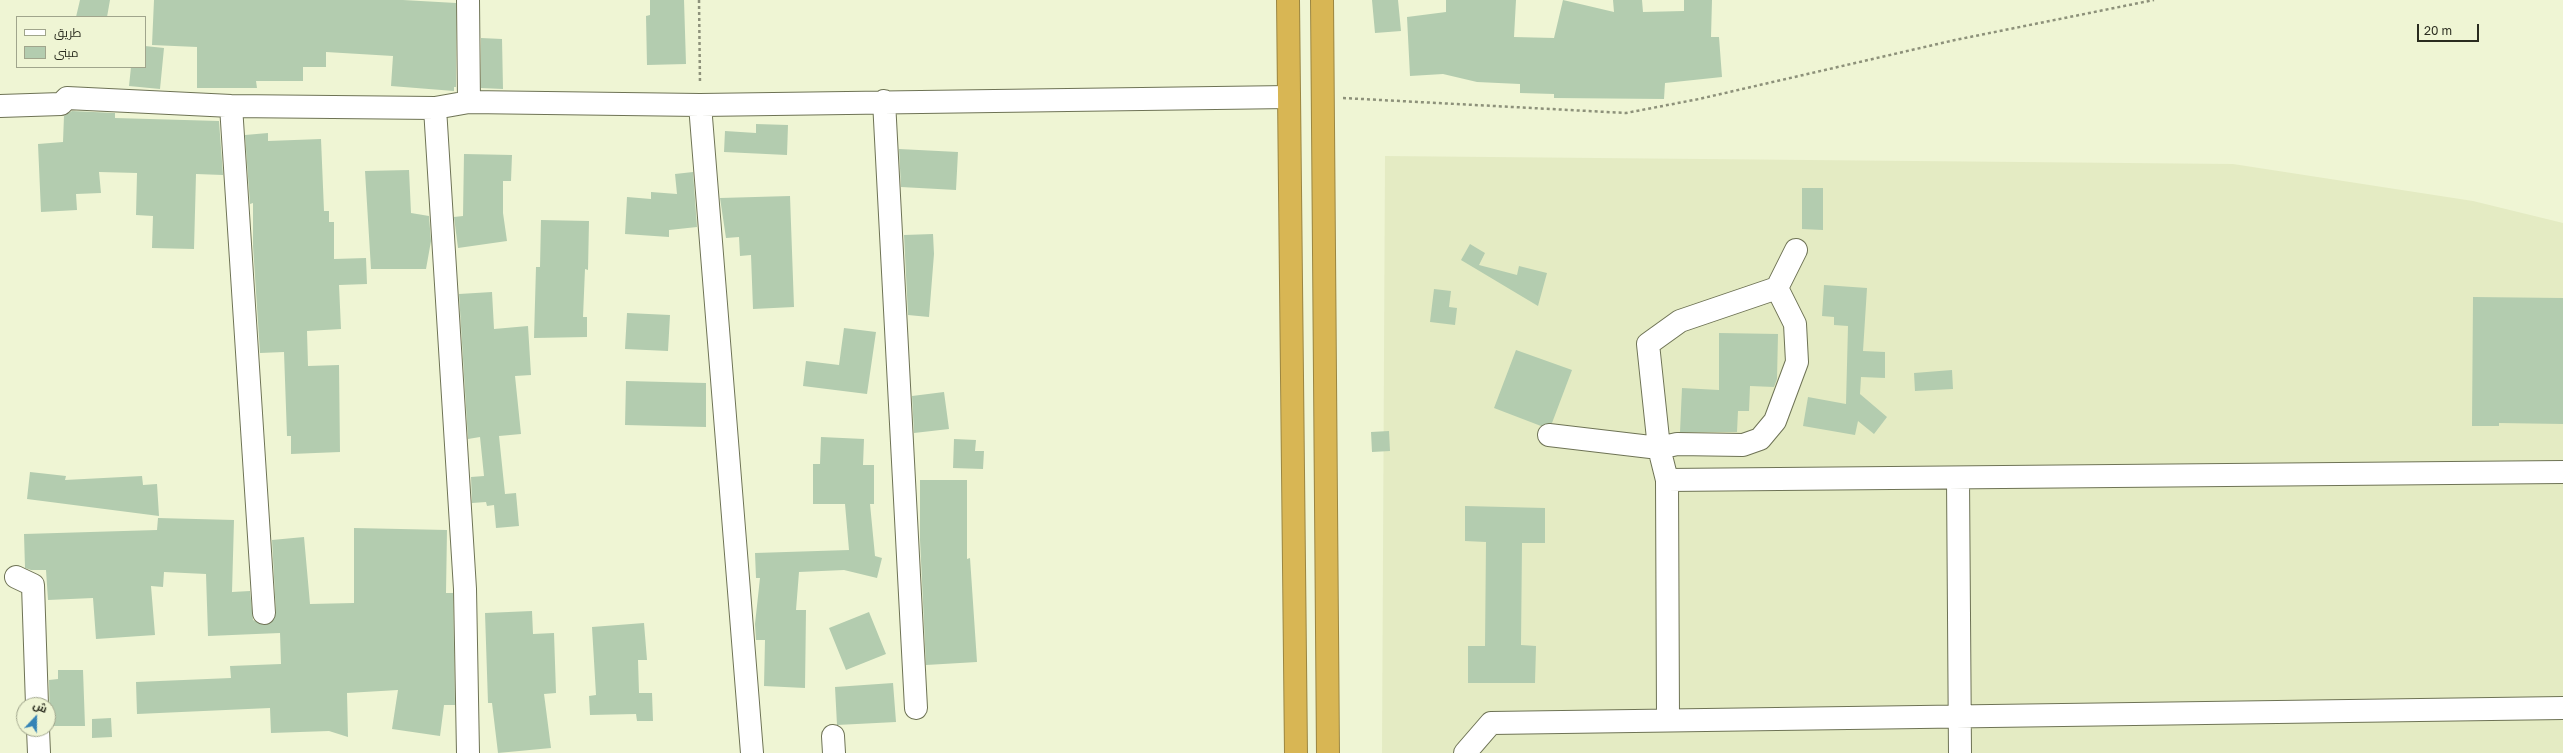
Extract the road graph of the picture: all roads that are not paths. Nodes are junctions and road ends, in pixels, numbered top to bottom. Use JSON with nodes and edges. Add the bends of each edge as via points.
{"nodes":[{"id":1,"x":468,"y":0,"type":"edge"},
{"id":2,"x":1288,"y":0,"type":"edge"},
{"id":3,"x":1322,"y":0,"type":"edge"},
{"id":4,"x":1289,"y":97,"type":"junction"},
{"id":5,"x":884,"y":101,"type":"junction"},
{"id":6,"x":468,"y":102,"type":"junction"},
{"id":7,"x":700,"y":105,"type":"junction"},
{"id":8,"x":0,"y":106,"type":"edge"},
{"id":9,"x":231,"y":106,"type":"junction"},
{"id":10,"x":435,"y":108,"type":"junction"},
{"id":11,"x":1796,"y":250,"type":"dead end"},
{"id":12,"x":1777,"y":288,"type":"junction"},
{"id":13,"x":1550,"y":435,"type":"dead end"},
{"id":14,"x":1659,"y":448,"type":"junction"},
{"id":15,"x":2563,"y":472,"type":"edge"},
{"id":16,"x":1958,"y":478,"type":"junction"},
{"id":17,"x":1667,"y":480,"type":"junction"},
{"id":18,"x":16,"y":577,"type":"dead end"},
{"id":19,"x":264,"y":614,"type":"dead end"},
{"id":20,"x":37,"y":697,"type":"edge"},
{"id":21,"x":916,"y":708,"type":"dead end"},
{"id":22,"x":2563,"y":708,"type":"edge"},
{"id":23,"x":1960,"y":716,"type":"junction"},
{"id":24,"x":1668,"y":720,"type":"junction"},
{"id":25,"x":38,"y":737,"type":"edge"},
{"id":26,"x":39,"y":753,"type":"edge"},
{"id":27,"x":468,"y":753,"type":"edge"},
{"id":28,"x":752,"y":753,"type":"edge"},
{"id":29,"x":1296,"y":753,"type":"edge"},
{"id":30,"x":1328,"y":753,"type":"edge"},
{"id":31,"x":1465,"y":753,"type":"edge"},
{"id":32,"x":1960,"y":753,"type":"edge"}],
"edges":[{"from":1,"to":6,"type":"street"},
{"from":2,"to":4,"type":"highway"},
{"from":3,"to":30,"type":"highway"},
{"from":4,"to":5,"type":"street"},
{"from":4,"to":29,"type":"highway"},
{"from":5,"to":7,"type":"street"},
{"from":5,"to":21,"type":"street"},
{"from":6,"to":7,"type":"street"},
{"from":6,"to":10,"type":"street"},
{"from":7,"to":28,"type":"street"},
{"from":8,"to":9,"type":"street","via":[[61,104],[67,98]]},
{"from":9,"to":10,"type":"street"},
{"from":9,"to":19,"type":"street"},
{"from":10,"to":27,"type":"street","via":[[465,589]]},
{"from":11,"to":12,"type":"street"},
{"from":12,"to":14,"type":"street","via":[[1680,321],[1648,344]]},
{"from":12,"to":14,"type":"street","via":[[1795,324],[1797,362],[1775,421],[1760,439],[1743,445],[1677,444]]},
{"from":13,"to":14,"type":"street"},
{"from":14,"to":17,"type":"street"},
{"from":15,"to":16,"type":"street"},
{"from":16,"to":17,"type":"street"},
{"from":16,"to":23,"type":"street"},
{"from":17,"to":24,"type":"street"},
{"from":18,"to":20,"type":"street","via":[[33,586]]},
{"from":22,"to":23,"type":"street"},
{"from":23,"to":24,"type":"street"},
{"from":23,"to":32,"type":"street"},
{"from":24,"to":31,"type":"street","via":[[1491,722]]},
{"from":25,"to":26,"type":"street"}]}
